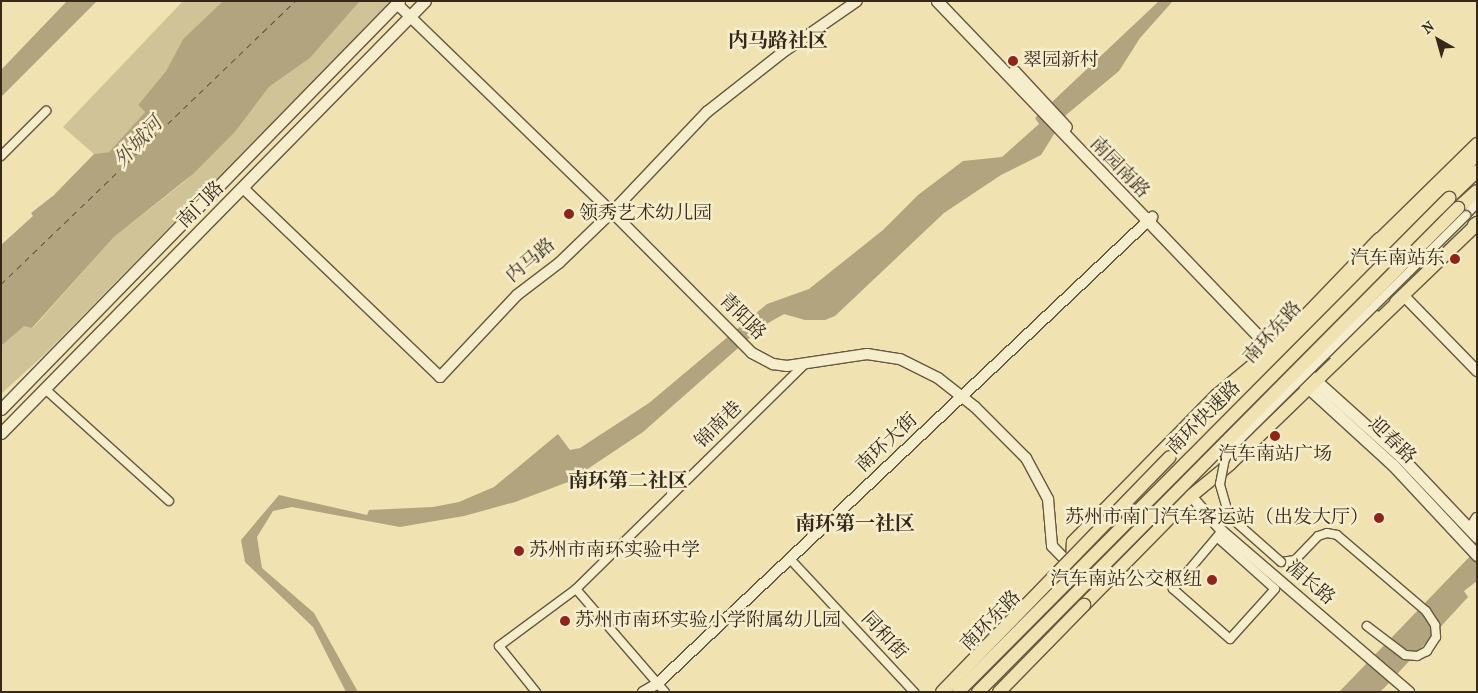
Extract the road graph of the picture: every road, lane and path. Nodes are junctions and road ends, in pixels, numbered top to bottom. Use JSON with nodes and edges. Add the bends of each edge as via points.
{"nodes":[{"id":1,"x":425,"y":1,"type":"edge"},
{"id":2,"x":857,"y":1,"type":"edge"},
{"id":3,"x":938,"y":1,"type":"edge"},
{"id":4,"x":947,"y":1,"type":"edge"},
{"id":5,"x":398,"y":2,"type":"edge"},
{"id":6,"x":410,"y":17,"type":"junction"},
{"id":7,"x":1041,"y":106,"type":"junction"},
{"id":8,"x":46,"y":110,"type":"dead end"},
{"id":9,"x":1477,"y":144,"type":"edge"},
{"id":10,"x":1477,"y":154,"type":"edge"},
{"id":11,"x":1,"y":156,"type":"edge"},
{"id":12,"x":1477,"y":170,"type":"edge"},
{"id":13,"x":243,"y":188,"type":"junction"},
{"id":14,"x":1477,"y":191,"type":"edge"},
{"id":15,"x":1477,"y":204,"type":"edge"},
{"id":16,"x":612,"y":212,"type":"junction"},
{"id":17,"x":1470,"y":219,"type":"edge"},
{"id":18,"x":1150,"y":220,"type":"junction"},
{"id":19,"x":1354,"y":281,"type":"junction"},
{"id":20,"x":1368,"y":296,"type":"junction"},
{"id":21,"x":1404,"y":296,"type":"junction"},
{"id":22,"x":1383,"y":312,"type":"junction"},
{"id":23,"x":1278,"y":352,"type":"junction"},
{"id":24,"x":805,"y":364,"type":"junction"},
{"id":25,"x":1299,"y":371,"type":"junction"},
{"id":26,"x":1477,"y":371,"type":"edge"},
{"id":27,"x":1313,"y":384,"type":"junction"},
{"id":28,"x":45,"y":389,"type":"junction"},
{"id":29,"x":961,"y":397,"type":"junction"},
{"id":30,"x":1,"y":409,"type":"edge"},
{"id":31,"x":1,"y":434,"type":"edge"},
{"id":32,"x":1191,"y":496,"type":"junction"},
{"id":33,"x":169,"y":501,"type":"dead end"},
{"id":34,"x":1477,"y":518,"type":"edge"},
{"id":35,"x":1473,"y":533,"type":"edge"},
{"id":36,"x":1220,"y":534,"type":"junction"},
{"id":37,"x":1474,"y":551,"type":"edge"},
{"id":38,"x":790,"y":559,"type":"junction"},
{"id":39,"x":1072,"y":567,"type":"junction"},
{"id":40,"x":1090,"y":586,"type":"junction"},
{"id":41,"x":576,"y":589,"type":"junction"},
{"id":42,"x":1367,"y":626,"type":"dead end"},
{"id":43,"x":661,"y":688,"type":"edge"},
{"id":44,"x":992,"y":689,"type":"edge"},
{"id":45,"x":536,"y":692,"type":"edge"},
{"id":46,"x":644,"y":692,"type":"edge"},
{"id":47,"x":914,"y":692,"type":"edge"},
{"id":48,"x":944,"y":692,"type":"edge"},
{"id":49,"x":958,"y":692,"type":"edge"},
{"id":50,"x":978,"y":692,"type":"edge"},
{"id":51,"x":1409,"y":692,"type":"edge"}],
"edges":[{"from":1,"to":6,"type":"main road","name":"南门路"},
{"from":2,"to":16,"type":"street","name":"内马路","via":[[782,53],[707,112]]},
{"from":3,"to":7,"type":"main road","name":"南园南路"},
{"from":4,"to":7,"type":"main road","name":"南园南路"},
{"from":5,"to":6,"type":"street","name":"青阳路"},
{"from":5,"to":30,"type":"main road","name":"南门路"},
{"from":6,"to":13,"type":"main road","name":"南门路"},
{"from":6,"to":16,"type":"street","name":"青阳路"},
{"from":7,"to":18,"type":"main road","name":"南园南路"},
{"from":8,"to":11,"type":"street"},
{"from":9,"to":23,"type":"main road","name":"南环东路","via":[[1379,239]]},
{"from":10,"to":19,"type":"main road","via":[[1402,227]]},
{"from":12,"to":49,"type":"main road","name":"南环快速路","bridge":true},
{"from":13,"to":16,"type":"street","name":"内马路","via":[[440,377],[517,296]]},
{"from":13,"to":28,"type":"main road","name":"南门路"},
{"from":14,"to":17,"type":"main road","name":"南环快速路"},
{"from":15,"to":17,"type":"street"},
{"from":16,"to":24,"type":"street","name":"青阳路","via":[[752,353],[773,364]]},
{"from":17,"to":21,"type":"main road"},
{"from":17,"to":42,"type":"street","bridge":true,"via":[[1238,441],[1225,459],[1220,484],[1229,516],[1281,562],[1293,562],[1318,536],[1331,533],[1433,620],[1436,631],[1434,642],[1427,651],[1411,656],[1400,653]]},
{"from":17,"to":50,"type":"main road","name":"南环快速路","bridge":true},
{"from":18,"to":23,"type":"main road","name":"南园南路"},
{"from":18,"to":29,"type":"street","name":"南环大街"},
{"from":19,"to":20,"type":"main road"},
{"from":19,"to":23,"type":"main road"},
{"from":20,"to":22,"type":"main road"},
{"from":20,"to":25,"type":"main road"},
{"from":21,"to":22,"type":"main road"},
{"from":21,"to":26,"type":"street"},
{"from":21,"to":27,"type":"main road"},
{"from":22,"to":25,"type":"main road"},
{"from":23,"to":25,"type":"main road","name":"迎春路"},
{"from":23,"to":39,"type":"main road","name":"南环东路"},
{"from":23,"to":39,"type":"main road","via":[[1242,371],[1073,542]]},
{"from":23,"to":48,"type":"main road","bridge":true,"via":[[1170,457]]},
{"from":24,"to":29,"type":"street","name":"青阳路","via":[[848,355],[882,355],[922,369]]},
{"from":24,"to":41,"type":"street","name":"锦南巷"},
{"from":25,"to":27,"type":"main road","name":"迎春路"},
{"from":25,"to":40,"type":"main road"},
{"from":27,"to":32,"type":"main road","via":[[1230,464]]},
{"from":27,"to":35,"type":"main road","name":"迎春路","via":[[1401,457]]},
{"from":27,"to":37,"type":"main road","name":"迎春路"},
{"from":28,"to":31,"type":"main road","name":"南门路"},
{"from":28,"to":33,"type":"street"},
{"from":29,"to":38,"type":"street","name":"南环大街"},
{"from":29,"to":39,"type":"street","name":"青阳路","via":[[1026,458],[1048,499],[1052,546]]},
{"from":32,"to":36,"type":"street","name":"湄长路"},
{"from":32,"to":44,"type":"main road","bridge":true,"via":[[1084,605]]},
{"from":32,"to":44,"type":"main road","via":[[1172,521],[1030,666],[1017,678]]},
{"from":34,"to":35,"type":"street"},
{"from":36,"to":36,"type":"street","via":[[1173,589],[1230,639],[1275,588]]},
{"from":36,"to":51,"type":"street","name":"湄长路"},
{"from":38,"to":43,"type":"street","name":"南环大街"},
{"from":38,"to":47,"type":"street","name":"同和街"},
{"from":39,"to":40,"type":"street","name":"青阳路"},
{"from":39,"to":48,"type":"main road","name":"南环东路"},
{"from":40,"to":44,"type":"main road"},
{"from":41,"to":43,"type":"street"},
{"from":41,"to":45,"type":"street","name":"锦南巷","via":[[498,646]]},
{"from":43,"to":46,"type":"street","name":"南环大街"}]}
